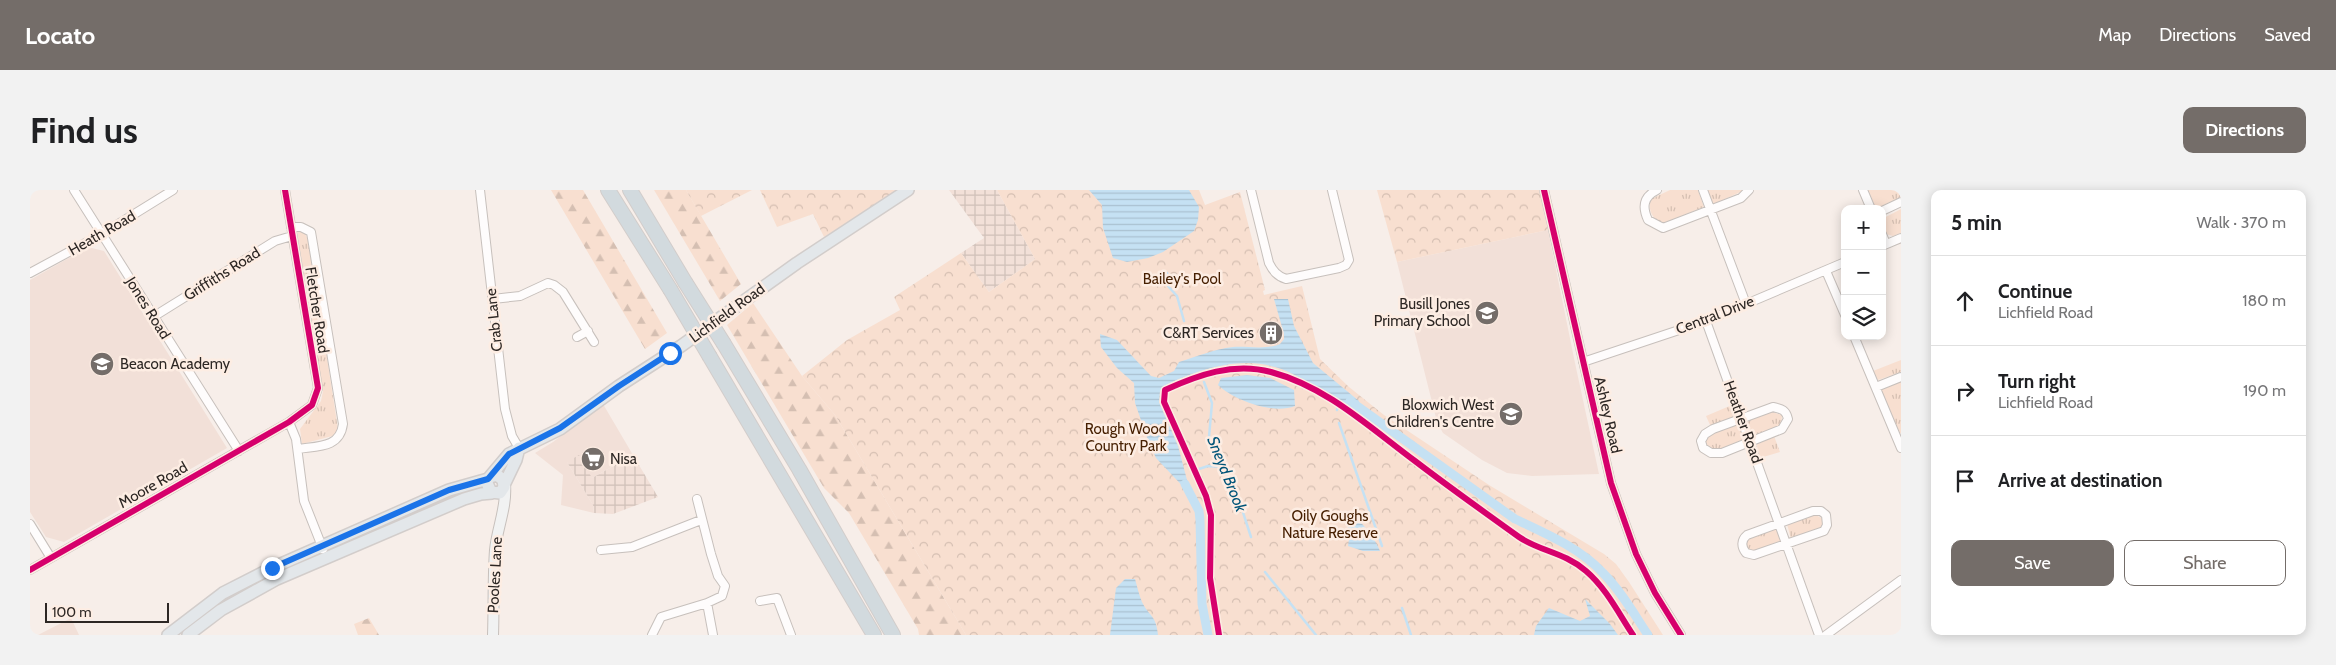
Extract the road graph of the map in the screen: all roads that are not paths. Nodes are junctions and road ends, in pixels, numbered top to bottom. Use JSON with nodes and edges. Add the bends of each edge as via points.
{"nodes":[{"id":1,"x":74,"y":190,"type":"edge"},
{"id":2,"x":173,"y":190,"type":"edge"},
{"id":3,"x":285,"y":190,"type":"edge"},
{"id":4,"x":480,"y":190,"type":"edge"},
{"id":5,"x":608,"y":190,"type":"edge"},
{"id":6,"x":630,"y":190,"type":"edge"},
{"id":7,"x":908,"y":190,"type":"edge"},
{"id":8,"x":1251,"y":190,"type":"edge"},
{"id":9,"x":1332,"y":190,"type":"edge"},
{"id":10,"x":1544,"y":190,"type":"edge"},
{"id":11,"x":1657,"y":190,"type":"edge"},
{"id":12,"x":1703,"y":190,"type":"edge"},
{"id":13,"x":1749,"y":190,"type":"edge"},
{"id":14,"x":1863,"y":190,"type":"edge"},
{"id":15,"x":1901,"y":202,"type":"edge"},
{"id":16,"x":1869,"y":205,"type":"edge"},
{"id":17,"x":1711,"y":209,"type":"junction"},
{"id":18,"x":1886,"y":209,"type":"edge"},
{"id":19,"x":291,"y":232,"type":"junction"},
{"id":20,"x":102,"y":234,"type":"junction"},
{"id":21,"x":1901,"y":238,"type":"edge"},
{"id":22,"x":1886,"y":244,"type":"edge"},
{"id":23,"x":1841,"y":264,"type":"edge"},
{"id":24,"x":1826,"y":271,"type":"junction"},
{"id":25,"x":30,"y":273,"type":"edge"},
{"id":26,"x":492,"y":299,"type":"junction"},
{"id":27,"x":1746,"y":304,"type":"junction"},
{"id":28,"x":1841,"y":305,"type":"edge"},
{"id":29,"x":153,"y":317,"type":"junction"},
{"id":30,"x":1706,"y":321,"type":"junction"},
{"id":31,"x":588,"y":331,"type":"junction"},
{"id":32,"x":577,"y":337,"type":"dead end"},
{"id":33,"x":1856,"y":340,"type":"edge"},
{"id":34,"x":594,"y":342,"type":"dead end"},
{"id":35,"x":1582,"y":362,"type":"junction"},
{"id":36,"x":1901,"y":377,"type":"edge"},
{"id":37,"x":1876,"y":387,"type":"junction"},
{"id":38,"x":1742,"y":418,"type":"junction"},
{"id":39,"x":289,"y":422,"type":"junction"},
{"id":40,"x":1899,"y":437,"type":"edge"},
{"id":41,"x":1750,"y":442,"type":"junction"},
{"id":42,"x":518,"y":448,"type":"junction"},
{"id":43,"x":1901,"y":448,"type":"edge"},
{"id":44,"x":298,"y":449,"type":"junction"},
{"id":45,"x":238,"y":451,"type":"junction"},
{"id":46,"x":489,"y":478,"type":"junction"},
{"id":47,"x":505,"y":484,"type":"junction"},
{"id":48,"x":493,"y":493,"type":"junction"},
{"id":49,"x":697,"y":499,"type":"dead end"},
{"id":50,"x":500,"y":515,"type":"junction"},
{"id":51,"x":701,"y":520,"type":"junction"},
{"id":52,"x":1779,"y":523,"type":"junction"},
{"id":53,"x":30,"y":524,"type":"edge"},
{"id":54,"x":1787,"y":544,"type":"junction"},
{"id":55,"x":322,"y":546,"type":"junction"},
{"id":56,"x":601,"y":550,"type":"dead end"},
{"id":57,"x":51,"y":558,"type":"junction"},
{"id":58,"x":327,"y":558,"type":"junction"},
{"id":59,"x":30,"y":570,"type":"edge"},
{"id":60,"x":1901,"y":580,"type":"edge"},
{"id":61,"x":760,"y":601,"type":"dead end"},
{"id":62,"x":707,"y":603,"type":"junction"},
{"id":63,"x":168,"y":635,"type":"edge"},
{"id":64,"x":188,"y":635,"type":"edge"},
{"id":65,"x":493,"y":635,"type":"edge"},
{"id":66,"x":652,"y":635,"type":"edge"},
{"id":67,"x":714,"y":635,"type":"edge"},
{"id":68,"x":791,"y":635,"type":"edge"},
{"id":69,"x":874,"y":635,"type":"edge"},
{"id":70,"x":893,"y":635,"type":"edge"},
{"id":71,"x":1680,"y":635,"type":"edge"},
{"id":72,"x":1819,"y":635,"type":"edge"},
{"id":73,"x":1826,"y":635,"type":"edge"}],
"edges":[{"from":1,"to":20,"type":"street","name":"Jones Road"},
{"from":2,"to":20,"type":"street","name":"Heath Road"},
{"from":3,"to":19,"type":"street","name":"Fletcher Road"},
{"from":4,"to":26,"type":"street","name":"Crab Lane"},
{"from":5,"to":69,"type":"highway","bridge":true},
{"from":6,"to":70,"type":"highway","bridge":true,"via":[[799,469]]},
{"from":7,"to":42,"type":"main road","name":"Lichfield Road","via":[[560,428]]},
{"from":8,"to":9,"type":"street","via":[[1269,263],[1272,270],[1286,279],[1339,268],[1349,260]]},
{"from":10,"to":35,"type":"street","name":"Ashley Road"},
{"from":11,"to":17,"type":"street","via":[[1644,201],[1643,210],[1656,226],[1668,228]]},
{"from":12,"to":17,"type":"street"},
{"from":13,"to":17,"type":"street","via":[[1741,198]]},
{"from":14,"to":16,"type":"street"},
{"from":15,"to":18,"type":"street"},
{"from":17,"to":27,"type":"street"},
{"from":19,"to":29,"type":"street","name":"Griffiths Road"},
{"from":19,"to":39,"type":"street","name":"Fletcher Road","via":[[318,388],[312,405]]},
{"from":19,"to":44,"type":"street","name":"Fletcher Road","via":[[301,226],[310,232],[343,424],[342,434],[336,440],[326,445]]},
{"from":20,"to":25,"type":"street","name":"Heath Road"},
{"from":20,"to":29,"type":"street","name":"Jones Road"},
{"from":21,"to":22,"type":"street"},
{"from":23,"to":24,"type":"street","name":"Central Drive"},
{"from":24,"to":27,"type":"street","name":"Central Drive"},
{"from":24,"to":28,"type":"street"},
{"from":26,"to":31,"type":"street","via":[[520,296],[548,283],[554,285],[563,292]]},
{"from":26,"to":42,"type":"street","name":"Crab Lane","via":[[505,409]]},
{"from":27,"to":30,"type":"street","name":"Central Drive"},
{"from":29,"to":45,"type":"street","name":"Jones Road"},
{"from":30,"to":35,"type":"street","name":"Central Drive"},
{"from":30,"to":38,"type":"street","name":"Heather Road"},
{"from":31,"to":32,"type":"street"},
{"from":31,"to":34,"type":"street"},
{"from":33,"to":37,"type":"street"},
{"from":35,"to":71,"type":"street","name":"Ashley Road","via":[[1611,483],[1636,554]]},
{"from":36,"to":37,"type":"street"},
{"from":37,"to":40,"type":"street"},
{"from":38,"to":41,"type":"street","name":"Heather Road"},
{"from":38,"to":41,"type":"street","via":[[1774,407],[1786,412],[1788,419],[1782,429]]},
{"from":38,"to":41,"type":"street","via":[[1705,434],[1701,441],[1703,448],[1710,453],[1722,453]]},
{"from":39,"to":44,"type":"street"},
{"from":39,"to":45,"type":"street","name":"Moore Road"},
{"from":40,"to":43,"type":"street"},
{"from":41,"to":52,"type":"street","name":"Heather Road"},
{"from":42,"to":46,"type":"main road","name":"Lichfield Road"},
{"from":42,"to":47,"type":"main road"},
{"from":44,"to":55,"type":"street","via":[[304,501]]},
{"from":45,"to":57,"type":"street","name":"Moore Road"},
{"from":46,"to":47,"type":"main road","via":[[500,476]]},
{"from":46,"to":48,"type":"main road","via":[[487,488]]},
{"from":46,"to":55,"type":"main road","via":[[449,490]]},
{"from":47,"to":48,"type":"main road","via":[[501,492]]},
{"from":47,"to":50,"type":"street","name":"Pooles Lane","via":[[506,497]]},
{"from":48,"to":50,"type":"street","name":"Pooles Lane"},
{"from":48,"to":58,"type":"main road","via":[[464,499]]},
{"from":49,"to":51,"type":"street"},
{"from":50,"to":65,"type":"street","name":"Pooles Lane","via":[[495,549]]},
{"from":51,"to":56,"type":"street","via":[[632,547]]},
{"from":51,"to":62,"type":"street","via":[[713,561],[725,586],[722,596]]},
{"from":52,"to":54,"type":"street","name":"Heather Road"},
{"from":52,"to":54,"type":"street","via":[[1747,535],[1742,549],[1754,555]]},
{"from":52,"to":54,"type":"street","via":[[1812,511],[1826,515],[1824,531]]},
{"from":53,"to":57,"type":"street"},
{"from":54,"to":72,"type":"street","name":"Heather Road"},
{"from":55,"to":58,"type":"street"},
{"from":55,"to":63,"type":"main road","via":[[223,593]]},
{"from":57,"to":59,"type":"street","name":"Moore Road"},
{"from":58,"to":64,"type":"main road","via":[[236,600]]},
{"from":60,"to":73,"type":"street"},
{"from":61,"to":68,"type":"street","via":[[777,598]]},
{"from":62,"to":66,"type":"street","via":[[662,617]]},
{"from":62,"to":67,"type":"street"}]}
